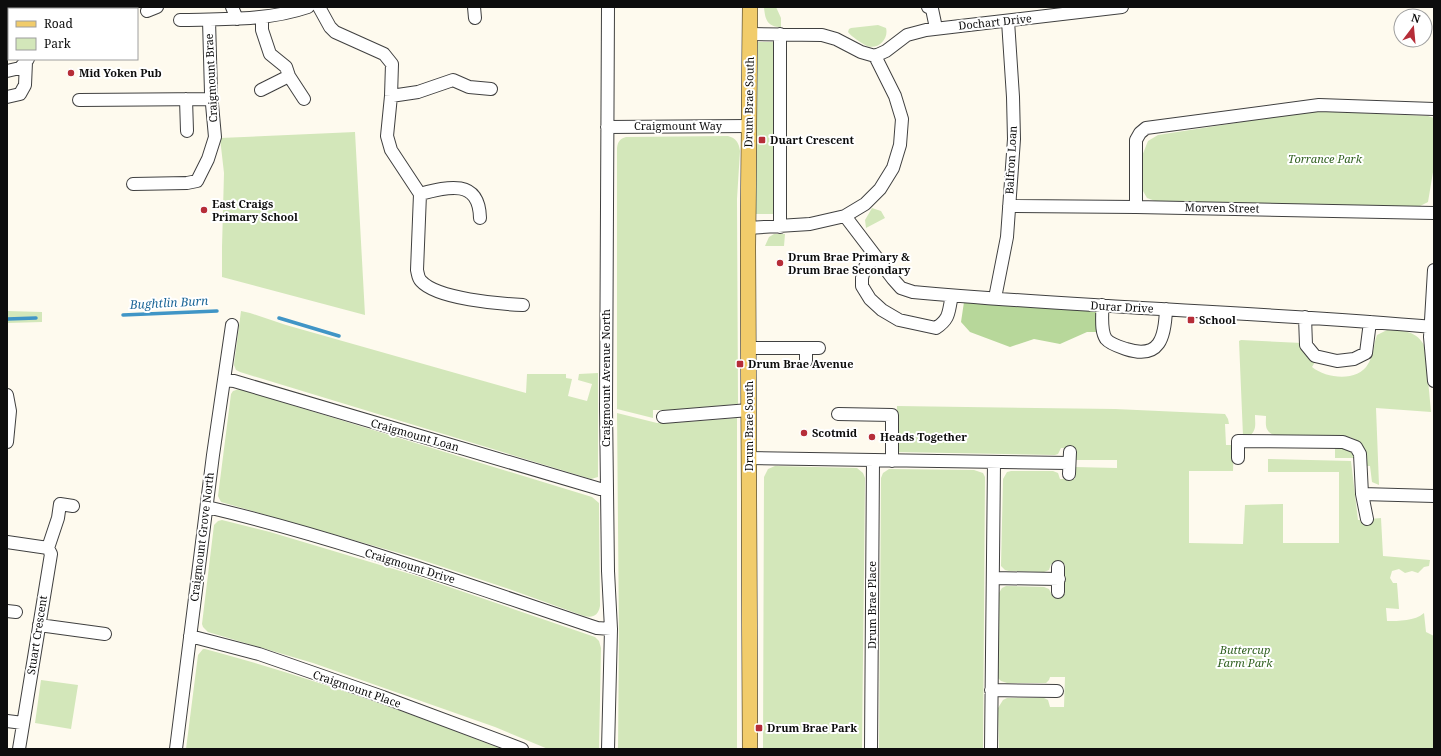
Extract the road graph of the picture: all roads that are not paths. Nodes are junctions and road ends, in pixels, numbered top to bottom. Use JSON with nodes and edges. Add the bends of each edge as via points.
{"nodes":[{"id":1,"x":232,"y":7,"type":"edge"},
{"id":2,"x":308,"y":7,"type":"edge"},
{"id":3,"x":319,"y":7,"type":"edge"},
{"id":4,"x":608,"y":7,"type":"edge"},
{"id":5,"x":750,"y":7,"type":"edge"},
{"id":6,"x":928,"y":7,"type":"edge"},
{"id":7,"x":1122,"y":7,"type":"edge"},
{"id":8,"x":262,"y":18,"type":"junction"},
{"id":9,"x":237,"y":19,"type":"junction"},
{"id":10,"x":180,"y":20,"type":"dead end"},
{"id":11,"x":209,"y":20,"type":"junction"},
{"id":12,"x":1008,"y":21,"type":"junction"},
{"id":13,"x":936,"y":28,"type":"junction"},
{"id":14,"x":750,"y":34,"type":"junction"},
{"id":15,"x":780,"y":34,"type":"junction"},
{"id":16,"x":875,"y":56,"type":"junction"},
{"id":17,"x":27,"y":61,"type":"edge"},
{"id":18,"x":7,"y":71,"type":"edge"},
{"id":19,"x":289,"y":76,"type":"junction"},
{"id":20,"x":490,"y":89,"type":"dead end"},
{"id":21,"x":261,"y":90,"type":"dead end"},
{"id":22,"x":391,"y":96,"type":"junction"},
{"id":23,"x":7,"y":97,"type":"edge"},
{"id":24,"x":186,"y":99,"type":"junction"},
{"id":25,"x":211,"y":99,"type":"junction"},
{"id":26,"x":304,"y":99,"type":"dead end"},
{"id":27,"x":79,"y":100,"type":"dead end"},
{"id":28,"x":1434,"y":109,"type":"edge"},
{"id":29,"x":749,"y":126,"type":"junction"},
{"id":30,"x":607,"y":127,"type":"junction"},
{"id":31,"x":187,"y":131,"type":"dead end"},
{"id":32,"x":133,"y":184,"type":"dead end"},
{"id":33,"x":420,"y":194,"type":"junction"},
{"id":34,"x":1009,"y":206,"type":"junction"},
{"id":35,"x":1136,"y":207,"type":"junction"},
{"id":36,"x":1434,"y":212,"type":"edge"},
{"id":37,"x":484,"y":213,"type":"dead end"},
{"id":38,"x":845,"y":216,"type":"junction"},
{"id":39,"x":780,"y":227,"type":"junction"},
{"id":40,"x":748,"y":228,"type":"junction"},
{"id":41,"x":876,"y":257,"type":"junction"},
{"id":42,"x":1434,"y":270,"type":"edge"},
{"id":43,"x":952,"y":296,"type":"junction"},
{"id":44,"x":995,"y":298,"type":"junction"},
{"id":45,"x":523,"y":305,"type":"dead end"},
{"id":46,"x":1102,"y":305,"type":"junction"},
{"id":47,"x":1166,"y":309,"type":"junction"},
{"id":48,"x":1305,"y":317,"type":"junction"},
{"id":49,"x":1370,"y":322,"type":"junction"},
{"id":50,"x":232,"y":325,"type":"dead end"},
{"id":51,"x":1432,"y":327,"type":"edge"},
{"id":52,"x":749,"y":348,"type":"junction"},
{"id":53,"x":806,"y":348,"type":"junction"},
{"id":54,"x":819,"y":348,"type":"dead end"},
{"id":55,"x":806,"y":361,"type":"dead end"},
{"id":56,"x":224,"y":380,"type":"junction"},
{"id":57,"x":1434,"y":381,"type":"edge"},
{"id":58,"x":7,"y":395,"type":"edge"},
{"id":59,"x":749,"y":410,"type":"junction"},
{"id":60,"x":838,"y":414,"type":"dead end"},
{"id":61,"x":663,"y":417,"type":"dead end"},
{"id":62,"x":7,"y":439,"type":"edge"},
{"id":63,"x":749,"y":458,"type":"junction"},
{"id":64,"x":1238,"y":458,"type":"dead end"},
{"id":65,"x":873,"y":460,"type":"junction"},
{"id":66,"x":892,"y":461,"type":"junction"},
{"id":67,"x":994,"y":462,"type":"junction"},
{"id":68,"x":1069,"y":463,"type":"dead end"},
{"id":69,"x":607,"y":489,"type":"junction"},
{"id":70,"x":1362,"y":494,"type":"junction"},
{"id":71,"x":1434,"y":496,"type":"edge"},
{"id":72,"x":73,"y":506,"type":"dead end"},
{"id":73,"x":207,"y":507,"type":"junction"},
{"id":74,"x":1366,"y":519,"type":"dead end"},
{"id":75,"x":7,"y":542,"type":"edge"},
{"id":76,"x":48,"y":548,"type":"junction"},
{"id":77,"x":1058,"y":567,"type":"dead end"},
{"id":78,"x":993,"y":578,"type":"junction"},
{"id":79,"x":1059,"y":579,"type":"junction"},
{"id":80,"x":1058,"y":592,"type":"dead end"},
{"id":81,"x":39,"y":625,"type":"junction"},
{"id":82,"x":610,"y":629,"type":"junction"},
{"id":83,"x":105,"y":634,"type":"dead end"},
{"id":84,"x":190,"y":636,"type":"junction"},
{"id":85,"x":991,"y":690,"type":"junction"},
{"id":86,"x":1057,"y":692,"type":"dead end"},
{"id":87,"x":7,"y":721,"type":"edge"},
{"id":88,"x":23,"y":723,"type":"junction"},
{"id":89,"x":19,"y":749,"type":"edge"},
{"id":90,"x":176,"y":749,"type":"edge"},
{"id":91,"x":522,"y":749,"type":"edge"},
{"id":92,"x":608,"y":749,"type":"edge"},
{"id":93,"x":750,"y":749,"type":"edge"},
{"id":94,"x":872,"y":749,"type":"edge"},
{"id":95,"x":991,"y":749,"type":"edge"}],
"edges":[{"from":1,"to":9,"type":"street"},
{"from":2,"to":8,"type":"street","name":"Craigmount Brae"},
{"from":3,"to":22,"type":"street","via":[[335,32],[384,54],[392,64]]},
{"from":4,"to":30,"type":"street","name":"Craigmount Avenue North"},
{"from":5,"to":14,"type":"main road","name":"Drum Brae South"},
{"from":6,"to":13,"type":"street","via":[[932,9]]},
{"from":7,"to":12,"type":"street","name":"Dochart Drive"},
{"from":8,"to":9,"type":"street","name":"Craigmount Brae"},
{"from":8,"to":19,"type":"street","via":[[262,30],[270,54],[286,67]]},
{"from":9,"to":11,"type":"street","name":"Craigmount Brae"},
{"from":10,"to":11,"type":"street","name":"Craigmount Brae"},
{"from":11,"to":25,"type":"street","name":"Craigmount Brae"},
{"from":12,"to":13,"type":"street","name":"Dochart Drive"},
{"from":12,"to":34,"type":"street","name":"Balfron Loan","via":[[1014,139]]},
{"from":13,"to":16,"type":"street","name":"Dochart Drive","via":[[907,35]]},
{"from":14,"to":15,"type":"street"},
{"from":14,"to":29,"type":"main road","name":"Drum Brae South"},
{"from":15,"to":16,"type":"street","via":[[822,35]]},
{"from":15,"to":39,"type":"street"},
{"from":16,"to":38,"type":"street","via":[[895,96],[902,119],[900,145],[893,168],[880,189],[864,204]]},
{"from":17,"to":18,"type":"street","via":[[20,68]]},
{"from":17,"to":23,"type":"street","via":[[25,85],[20,94]]},
{"from":19,"to":21,"type":"street"},
{"from":19,"to":26,"type":"street"},
{"from":20,"to":22,"type":"street","via":[[469,87],[453,80],[418,92]]},
{"from":22,"to":33,"type":"street","via":[[387,136],[391,150]]},
{"from":24,"to":25,"type":"street"},
{"from":24,"to":27,"type":"street"},
{"from":24,"to":31,"type":"street"},
{"from":25,"to":32,"type":"street","name":"Craigmount Brae","via":[[215,137],[197,181],[187,184]]},
{"from":28,"to":35,"type":"street","via":[[1318,105],[1146,128],[1136,140]]},
{"from":29,"to":30,"type":"street","name":"Craigmount Way"},
{"from":29,"to":40,"type":"main road","name":"Drum Brae South"},
{"from":30,"to":69,"type":"street","name":"Craigmount Avenue North"},
{"from":33,"to":37,"type":"street","via":[[447,188],[464,188],[472,193]]},
{"from":33,"to":45,"type":"street","via":[[417,270],[420,280],[430,288],[453,296]]},
{"from":34,"to":35,"type":"street","name":"Morven Street"},
{"from":34,"to":44,"type":"street","name":"Balfron Loan","via":[[1007,237]]},
{"from":35,"to":36,"type":"street","name":"Morven Street"},
{"from":38,"to":39,"type":"street","via":[[810,224]]},
{"from":38,"to":41,"type":"street","name":"Durar Drive"},
{"from":39,"to":40,"type":"street"},
{"from":40,"to":52,"type":"main road","name":"Drum Brae South"},
{"from":41,"to":43,"type":"street","name":"Durar Drive","via":[[902,288],[913,292]]},
{"from":41,"to":43,"type":"street","via":[[865,267],[862,286],[870,299],[899,320],[936,328],[944,322]]},
{"from":42,"to":51,"type":"street"},
{"from":43,"to":44,"type":"street","name":"Durar Drive"},
{"from":44,"to":46,"type":"street","name":"Durar Drive"},
{"from":46,"to":47,"type":"street","name":"Durar Drive"},
{"from":46,"to":47,"type":"street","via":[[1102,330],[1107,340],[1132,351],[1144,352],[1153,349],[1159,343],[1163,334]]},
{"from":47,"to":48,"type":"street","name":"Durar Drive"},
{"from":48,"to":49,"type":"street","name":"Durar Drive"},
{"from":48,"to":49,"type":"street","via":[[1306,345],[1315,356],[1337,361],[1354,359],[1366,353]]},
{"from":49,"to":51,"type":"street","name":"Durar Drive"},
{"from":50,"to":56,"type":"street","name":"Craigmount Grove North"},
{"from":51,"to":57,"type":"street"},
{"from":52,"to":53,"type":"street"},
{"from":52,"to":59,"type":"main road","name":"Drum Brae South"},
{"from":53,"to":54,"type":"street"},
{"from":53,"to":55,"type":"street"},
{"from":56,"to":69,"type":"street","name":"Craigmount Loan"},
{"from":56,"to":73,"type":"street","name":"Craigmount Grove North"},
{"from":58,"to":62,"type":"street","via":[[10,411]]},
{"from":59,"to":61,"type":"street"},
{"from":59,"to":63,"type":"main road","name":"Drum Brae South"},
{"from":60,"to":66,"type":"street","via":[[892,415]]},
{"from":63,"to":65,"type":"street"},
{"from":63,"to":93,"type":"main road","name":"Drum Brae South"},
{"from":64,"to":70,"type":"street","via":[[1238,441],[1344,442],[1356,447],[1360,454]]},
{"from":65,"to":66,"type":"street"},
{"from":65,"to":94,"type":"street","name":"Drum Brae Place"},
{"from":66,"to":67,"type":"street"},
{"from":67,"to":68,"type":"street"},
{"from":67,"to":78,"type":"street"},
{"from":69,"to":82,"type":"street","name":"Craigmount Avenue North"},
{"from":70,"to":71,"type":"street"},
{"from":70,"to":74,"type":"street"},
{"from":72,"to":76,"type":"street","name":"Stuart Crescent","via":[[60,504]]},
{"from":73,"to":82,"type":"street","name":"Craigmount Drive","via":[[405,563],[597,628]]},
{"from":73,"to":84,"type":"street","name":"Craigmount Grove North"},
{"from":75,"to":76,"type":"street"},
{"from":76,"to":81,"type":"street","name":"Stuart Crescent","via":[[51,554]]},
{"from":77,"to":79,"type":"street"},
{"from":78,"to":79,"type":"street"},
{"from":78,"to":85,"type":"street"},
{"from":79,"to":80,"type":"street"},
{"from":81,"to":83,"type":"street"},
{"from":81,"to":88,"type":"street","name":"Stuart Crescent"},
{"from":82,"to":92,"type":"street","name":"Craigmount Avenue North"},
{"from":84,"to":90,"type":"street","name":"Craigmount Grove North"},
{"from":84,"to":91,"type":"street","name":"Craigmount Place","via":[[259,654]]},
{"from":85,"to":86,"type":"street"},
{"from":85,"to":95,"type":"street"},
{"from":87,"to":88,"type":"street"},
{"from":88,"to":89,"type":"street","name":"Stuart Crescent"}]}
